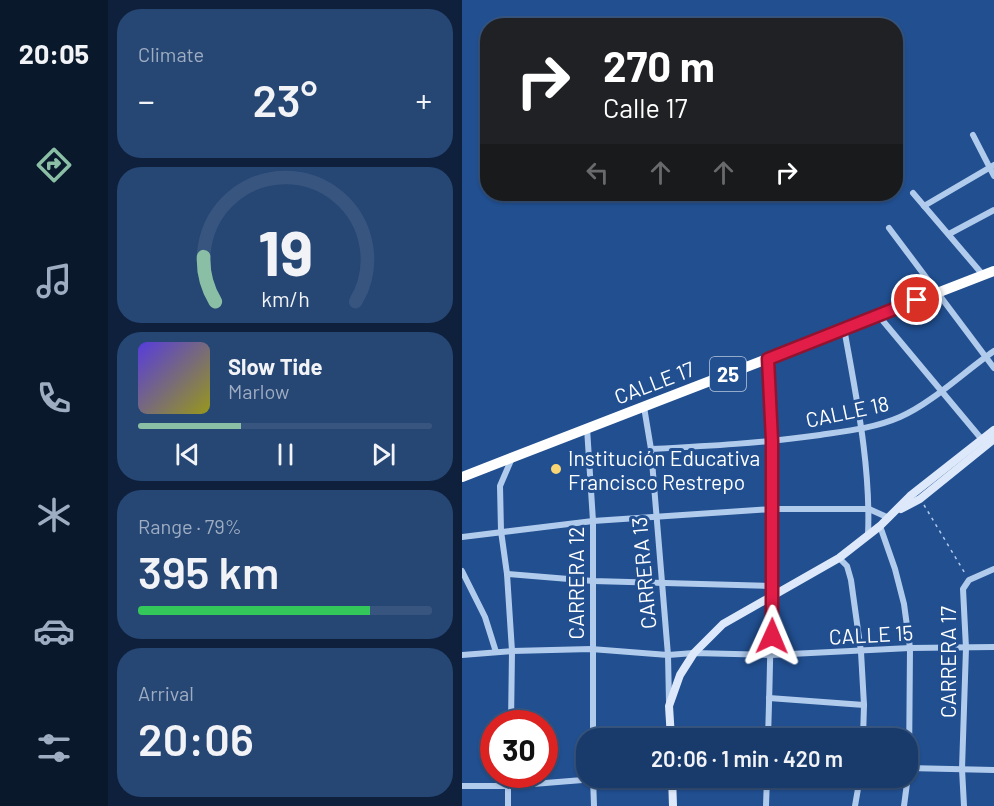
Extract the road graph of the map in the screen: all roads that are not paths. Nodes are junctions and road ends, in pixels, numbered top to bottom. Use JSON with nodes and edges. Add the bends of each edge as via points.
{"nodes":[{"id":1,"x":973,"y":135,"type":"dead end"},
{"id":2,"x":992,"y":166,"type":"edge"},
{"id":3,"x":994,"y":176,"type":"edge"},
{"id":4,"x":913,"y":194,"type":"dead end"},
{"id":5,"x":924,"y":206,"type":"junction"},
{"id":6,"x":994,"y":210,"type":"edge"},
{"id":7,"x":889,"y":228,"type":"dead end"},
{"id":8,"x":950,"y":234,"type":"junction"},
{"id":9,"x":994,"y":271,"type":"edge"},
{"id":10,"x":982,"y":275,"type":"junction"},
{"id":11,"x":936,"y":292,"type":"junction"},
{"id":12,"x":879,"y":315,"type":"junction"},
{"id":13,"x":844,"y":328,"type":"junction"},
{"id":14,"x":994,"y":351,"type":"edge"},
{"id":15,"x":985,"y":357,"type":"junction"},
{"id":16,"x":768,"y":359,"type":"junction"},
{"id":17,"x":994,"y":368,"type":"edge"},
{"id":18,"x":940,"y":390,"type":"junction"},
{"id":19,"x":644,"y":406,"type":"junction"},
{"id":20,"x":587,"y":428,"type":"junction"},
{"id":21,"x":861,"y":429,"type":"junction"},
{"id":22,"x":994,"y":430,"type":"edge"},
{"id":23,"x":994,"y":439,"type":"edge"},
{"id":24,"x":772,"y":441,"type":"junction"},
{"id":25,"x":985,"y":442,"type":"junction"},
{"id":26,"x":651,"y":449,"type":"junction"},
{"id":27,"x":512,"y":458,"type":"junction"},
{"id":28,"x":462,"y":477,"type":"edge"},
{"id":29,"x":772,"y":509,"type":"junction"},
{"id":30,"x":869,"y":509,"type":"junction"},
{"id":31,"x":892,"y":515,"type":"junction"},
{"id":32,"x":656,"y":516,"type":"junction"},
{"id":33,"x":593,"y":520,"type":"junction"},
{"id":34,"x":880,"y":526,"type":"junction"},
{"id":35,"x":501,"y":531,"type":"junction"},
{"id":36,"x":868,"y":536,"type":"junction"},
{"id":37,"x":462,"y":537,"type":"edge"},
{"id":38,"x":839,"y":558,"type":"junction"},
{"id":39,"x":994,"y":569,"type":"edge"},
{"id":40,"x":462,"y":571,"type":"edge"},
{"id":41,"x":507,"y":574,"type":"junction"},
{"id":42,"x":593,"y":581,"type":"junction"},
{"id":43,"x":464,"y":582,"type":"edge"},
{"id":44,"x":661,"y":582,"type":"junction"},
{"id":45,"x":772,"y":585,"type":"junction"},
{"id":46,"x":772,"y":597,"type":"junction"},
{"id":47,"x":994,"y":647,"type":"edge"},
{"id":48,"x":910,"y":648,"type":"junction"},
{"id":49,"x":966,"y":648,"type":"junction"},
{"id":50,"x":591,"y":649,"type":"junction"},
{"id":51,"x":512,"y":651,"type":"junction"},
{"id":52,"x":496,"y":652,"type":"junction"},
{"id":53,"x":861,"y":652,"type":"junction"},
{"id":54,"x":694,"y":653,"type":"junction"},
{"id":55,"x":462,"y":655,"type":"edge"},
{"id":56,"x":668,"y":655,"type":"junction"},
{"id":57,"x":771,"y":655,"type":"junction"},
{"id":58,"x":769,"y":698,"type":"junction"},
{"id":59,"x":864,"y":705,"type":"junction"},
{"id":60,"x":669,"y":706,"type":"junction"},
{"id":61,"x":511,"y":710,"type":"edge"},
{"id":62,"x":593,"y":728,"type":"edge"},
{"id":63,"x":670,"y":728,"type":"edge"},
{"id":64,"x":768,"y":728,"type":"edge"},
{"id":65,"x":863,"y":728,"type":"edge"},
{"id":66,"x":909,"y":728,"type":"edge"},
{"id":67,"x":918,"y":768,"type":"edge"},
{"id":68,"x":962,"y":769,"type":"junction"},
{"id":69,"x":994,"y":771,"type":"edge"},
{"id":70,"x":576,"y":780,"type":"edge"},
{"id":71,"x":558,"y":781,"type":"edge"},
{"id":72,"x":462,"y":786,"type":"edge"},
{"id":73,"x":480,"y":786,"type":"edge"},
{"id":74,"x":508,"y":788,"type":"edge"},
{"id":75,"x":593,"y":788,"type":"edge"},
{"id":76,"x":672,"y":788,"type":"edge"},
{"id":77,"x":766,"y":788,"type":"edge"},
{"id":78,"x":858,"y":788,"type":"edge"},
{"id":79,"x":906,"y":788,"type":"edge"},
{"id":80,"x":508,"y":806,"type":"edge"},
{"id":81,"x":594,"y":806,"type":"edge"},
{"id":82,"x":673,"y":806,"type":"edge"},
{"id":83,"x":766,"y":806,"type":"edge"},
{"id":84,"x":855,"y":806,"type":"edge"},
{"id":85,"x":904,"y":806,"type":"edge"},
{"id":86,"x":963,"y":806,"type":"edge"}],
"edges":[{"from":1,"to":2,"type":"street"},
{"from":2,"to":3,"type":"street"},
{"from":2,"to":5,"type":"street"},
{"from":4,"to":5,"type":"street"},
{"from":5,"to":8,"type":"street"},
{"from":6,"to":8,"type":"street"},
{"from":7,"to":11,"type":"street"},
{"from":8,"to":10,"type":"street"},
{"from":9,"to":10,"type":"highway","name":"CALLE 17","number":"25"},
{"from":10,"to":11,"type":"highway","name":"CALLE 17","number":"25"},
{"from":11,"to":12,"type":"highway","name":"CALLE 17","number":"25"},
{"from":11,"to":15,"type":"street"},
{"from":12,"to":13,"type":"highway","name":"CALLE 17","number":"25"},
{"from":12,"to":18,"type":"street"},
{"from":13,"to":16,"type":"highway","name":"CALLE 17","number":"25"},
{"from":13,"to":21,"type":"street"},
{"from":14,"to":15,"type":"street","name":"CALLE 18"},
{"from":15,"to":17,"type":"street"},
{"from":15,"to":18,"type":"street","name":"CALLE 18"},
{"from":16,"to":19,"type":"highway","name":"CALLE 17","number":"25"},
{"from":16,"to":24,"type":"street"},
{"from":18,"to":21,"type":"street","name":"CALLE 18","via":[[902,416]]},
{"from":18,"to":25,"type":"street"},
{"from":19,"to":20,"type":"highway","name":"CALLE 17","number":"25"},
{"from":19,"to":26,"type":"street","name":"CARRERA 13"},
{"from":20,"to":27,"type":"highway","name":"CALLE 17","number":"25"},
{"from":20,"to":33,"type":"street","name":"CARRERA 12"},
{"from":21,"to":24,"type":"street","name":"CALLE 18"},
{"from":21,"to":30,"type":"street"},
{"from":22,"to":25,"type":"street"},
{"from":23,"to":25,"type":"street"},
{"from":24,"to":26,"type":"street","name":"CALLE 18"},
{"from":24,"to":29,"type":"street"},
{"from":25,"to":31,"type":"street","via":[[910,496]]},
{"from":25,"to":31,"type":"street","via":[[920,499]]},
{"from":26,"to":32,"type":"street","name":"CARRERA 13"},
{"from":27,"to":28,"type":"highway","name":"CALLE 17","number":"25"},
{"from":27,"to":35,"type":"street","via":[[500,486]]},
{"from":29,"to":30,"type":"street"},
{"from":29,"to":32,"type":"street"},
{"from":29,"to":45,"type":"street"},
{"from":30,"to":31,"type":"street"},
{"from":30,"to":36,"type":"street"},
{"from":31,"to":34,"type":"street"},
{"from":32,"to":33,"type":"street"},
{"from":32,"to":44,"type":"street","name":"CARRERA 13"},
{"from":33,"to":35,"type":"street"},
{"from":33,"to":42,"type":"street","name":"CARRERA 12"},
{"from":34,"to":36,"type":"street"},
{"from":34,"to":48,"type":"street","via":[[904,604]]},
{"from":35,"to":37,"type":"street"},
{"from":35,"to":41,"type":"street"},
{"from":36,"to":38,"type":"street"},
{"from":38,"to":46,"type":"street"},
{"from":38,"to":53,"type":"street","via":[[847,566],[851,580]]},
{"from":39,"to":49,"type":"street","name":"CARRERA 17","via":[[969,580],[963,589]]},
{"from":40,"to":43,"type":"street"},
{"from":41,"to":42,"type":"street"},
{"from":41,"to":51,"type":"street"},
{"from":42,"to":44,"type":"street"},
{"from":42,"to":50,"type":"street","name":"CARRERA 12"},
{"from":43,"to":52,"type":"street","via":[[485,617]]},
{"from":44,"to":45,"type":"street"},
{"from":44,"to":56,"type":"street","name":"CARRERA 13"},
{"from":45,"to":46,"type":"street"},
{"from":46,"to":54,"type":"street","via":[[723,624]]},
{"from":46,"to":57,"type":"street"},
{"from":47,"to":49,"type":"street","name":"CALLE 15"},
{"from":48,"to":49,"type":"street","name":"CALLE 15"},
{"from":48,"to":53,"type":"street","name":"CALLE 15"},
{"from":48,"to":66,"type":"street"},
{"from":49,"to":68,"type":"street","name":"CARRERA 17"},
{"from":50,"to":51,"type":"street","name":"CALLE 15"},
{"from":50,"to":56,"type":"street","name":"CALLE 15"},
{"from":50,"to":62,"type":"street","name":"CARRERA 12"},
{"from":51,"to":52,"type":"street","name":"CALLE 15"},
{"from":51,"to":61,"type":"street"},
{"from":52,"to":55,"type":"street","name":"CALLE 15"},
{"from":53,"to":57,"type":"street","name":"CALLE 15"},
{"from":53,"to":59,"type":"street"},
{"from":54,"to":56,"type":"street","name":"CALLE 15"},
{"from":54,"to":57,"type":"street","name":"CALLE 15"},
{"from":54,"to":60,"type":"street","via":[[680,675]]},
{"from":56,"to":60,"type":"street","name":"CARRERA 13"},
{"from":57,"to":58,"type":"street"},
{"from":58,"to":59,"type":"street"},
{"from":58,"to":64,"type":"street"},
{"from":59,"to":65,"type":"street"},
{"from":60,"to":63,"type":"street","name":"CARRERA 13"},
{"from":67,"to":68,"type":"street"},
{"from":68,"to":69,"type":"street"},
{"from":68,"to":86,"type":"street","name":"CARRERA 17"},
{"from":70,"to":71,"type":"street"},
{"from":72,"to":73,"type":"street"},
{"from":74,"to":80,"type":"street"},
{"from":75,"to":81,"type":"street"},
{"from":76,"to":82,"type":"street"},
{"from":77,"to":83,"type":"street"},
{"from":78,"to":84,"type":"street"},
{"from":79,"to":85,"type":"street"}]}
